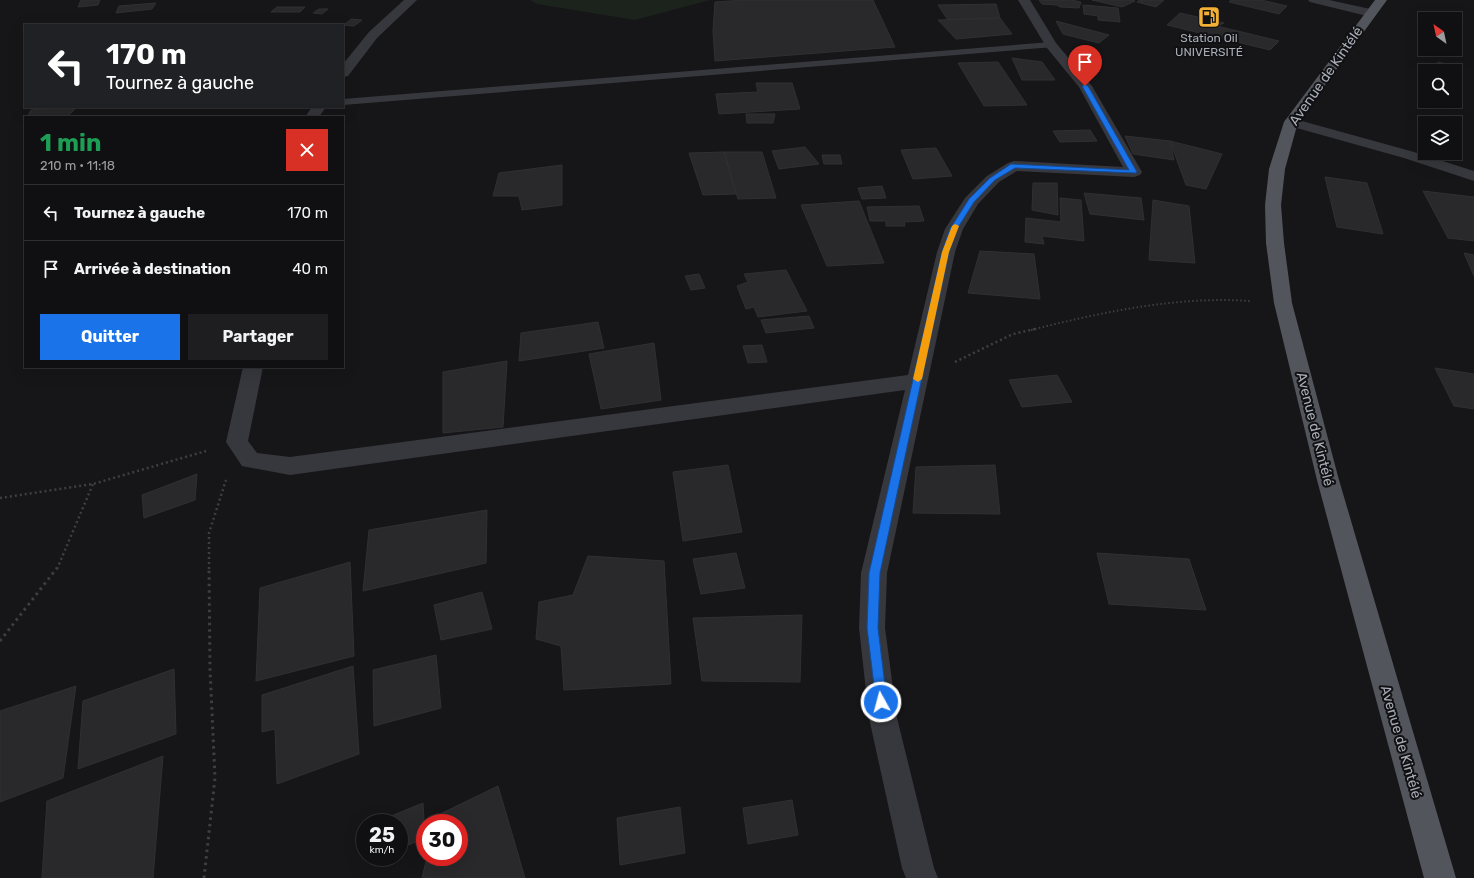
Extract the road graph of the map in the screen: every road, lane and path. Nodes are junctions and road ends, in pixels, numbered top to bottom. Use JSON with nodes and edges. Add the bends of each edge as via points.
{"nodes":[{"id":1,"x":411,"y":0,"type":"edge"},
{"id":2,"x":1024,"y":0,"type":"edge"},
{"id":3,"x":1314,"y":0,"type":"edge"},
{"id":4,"x":1376,"y":6,"type":"edge"},
{"id":5,"x":1051,"y":45,"type":"junction"},
{"id":6,"x":344,"y":72,"type":"edge"},
{"id":7,"x":344,"y":102,"type":"edge"},
{"id":8,"x":1291,"y":122,"type":"junction"},
{"id":9,"x":1474,"y":176,"type":"edge"},
{"id":10,"x":1283,"y":303,"type":"junction"},
{"id":11,"x":253,"y":368,"type":"edge"},
{"id":12,"x":917,"y":381,"type":"junction"},
{"id":13,"x":237,"y":442,"type":"junction"},
{"id":14,"x":93,"y":484,"type":"junction"},
{"id":15,"x":0,"y":498,"type":"edge"},
{"id":16,"x":0,"y":641,"type":"edge"},
{"id":17,"x":204,"y":878,"type":"edge"},
{"id":18,"x":922,"y":878,"type":"edge"},
{"id":19,"x":1440,"y":878,"type":"edge"}],
"edges":[{"from":1,"to":6,"type":"street","via":[[373,35]]},
{"from":2,"to":5,"type":"street"},
{"from":3,"to":4,"type":"street"},
{"from":4,"to":8,"type":"main road","name":"Avenue de Kintélé"},
{"from":5,"to":7,"type":"lane"},
{"from":5,"to":12,"type":"street","via":[[1085,86],[1134,172],[1014,166],[993,179],[971,201],[954,229],[946,252]]},
{"from":8,"to":9,"type":"street"},
{"from":8,"to":10,"type":"main road","name":"Avenue de Kintélé","via":[[1277,169],[1274,205],[1275,243]]},
{"from":10,"to":12,"type":"path","via":[[1219,299],[1163,302],[1087,316],[1012,334]]},
{"from":10,"to":19,"type":"main road","name":"Avenue de Kintélé","via":[[1330,487]]},
{"from":11,"to":13,"type":"street"},
{"from":12,"to":13,"type":"street","via":[[290,466],[250,460]]},
{"from":12,"to":18,"type":"street","via":[[874,573],[872,628],[883,718]]},
{"from":13,"to":14,"type":"path"},
{"from":13,"to":17,"type":"path","via":[[210,533],[210,668],[215,778]]},
{"from":14,"to":15,"type":"path"},
{"from":14,"to":16,"type":"path","via":[[55,573]]}]}
